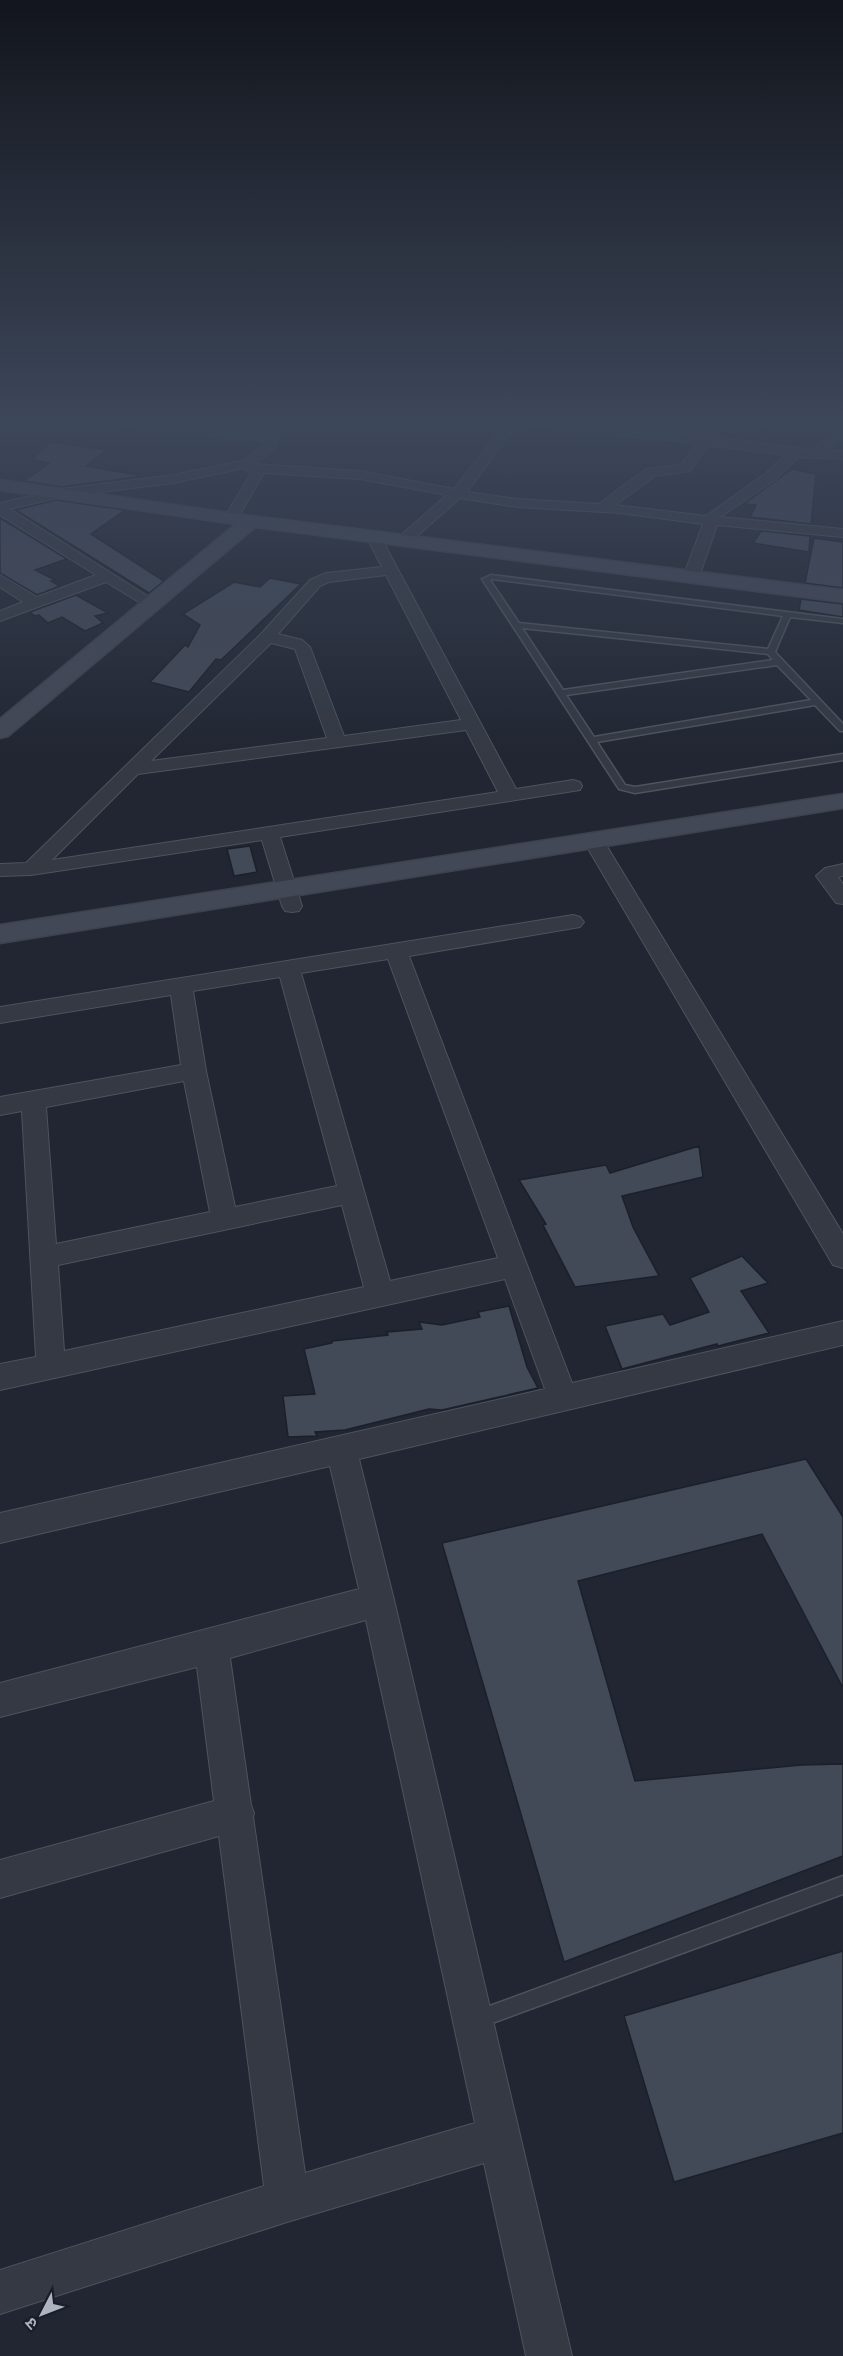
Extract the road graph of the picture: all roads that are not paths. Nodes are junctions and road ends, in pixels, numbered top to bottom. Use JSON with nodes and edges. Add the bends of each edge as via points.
{"nodes":[{"id":1,"x":41,"y":534,"type":"edge"},
{"id":2,"x":236,"y":534,"type":"edge"},
{"id":3,"x":356,"y":534,"type":"edge"},
{"id":4,"x":411,"y":534,"type":"edge"},
{"id":5,"x":706,"y":534,"type":"edge"},
{"id":6,"x":373,"y":536,"type":"junction"},
{"id":7,"x":404,"y":540,"type":"junction"},
{"id":8,"x":391,"y":570,"type":"junction"},
{"id":9,"x":108,"y":576,"type":"junction"},
{"id":10,"x":691,"y":577,"type":"junction"},
{"id":11,"x":0,"y":580,"type":"edge"},
{"id":12,"x":843,"y":596,"type":"edge"},
{"id":13,"x":35,"y":603,"type":"junction"},
{"id":14,"x":152,"y":604,"type":"junction"},
{"id":15,"x":787,"y":614,"type":"junction"},
{"id":16,"x":0,"y":615,"type":"edge"},
{"id":17,"x":843,"y":621,"type":"edge"},
{"id":18,"x":516,"y":626,"type":"junction"},
{"id":19,"x":267,"y":637,"type":"junction"},
{"id":20,"x":771,"y":652,"type":"junction"},
{"id":21,"x":778,"y":662,"type":"junction"},
{"id":22,"x":561,"y":693,"type":"junction"},
{"id":23,"x":816,"y":702,"type":"junction"},
{"id":24,"x":472,"y":724,"type":"junction"},
{"id":25,"x":843,"y":729,"type":"edge"},
{"id":26,"x":0,"y":731,"type":"edge"},
{"id":27,"x":591,"y":740,"type":"junction"},
{"id":28,"x":337,"y":742,"type":"junction"},
{"id":29,"x":843,"y":757,"type":"edge"},
{"id":30,"x":135,"y":769,"type":"junction"},
{"id":31,"x":573,"y":786,"type":"dead end"},
{"id":32,"x":510,"y":796,"type":"junction"},
{"id":33,"x":843,"y":801,"type":"edge"},
{"id":34,"x":843,"y":820,"type":"edge"},
{"id":35,"x":269,"y":832,"type":"junction"},
{"id":36,"x":598,"y":849,"type":"junction"},
{"id":37,"x":31,"y":869,"type":"junction"},
{"id":38,"x":0,"y":870,"type":"edge"},
{"id":39,"x":843,"y":870,"type":"edge"},
{"id":40,"x":290,"y":898,"type":"junction"},
{"id":41,"x":843,"y":898,"type":"edge"},
{"id":42,"x":573,"y":922,"type":"dead end"},
{"id":43,"x":0,"y":934,"type":"edge"},
{"id":44,"x":396,"y":951,"type":"junction"},
{"id":45,"x":0,"y":952,"type":"edge"},
{"id":46,"x":289,"y":969,"type":"junction"},
{"id":47,"x":181,"y":986,"type":"junction"},
{"id":48,"x":0,"y":1015,"type":"edge"},
{"id":49,"x":194,"y":1071,"type":"junction"},
{"id":50,"x":33,"y":1100,"type":"junction"},
{"id":51,"x":0,"y":1106,"type":"edge"},
{"id":52,"x":352,"y":1193,"type":"junction"},
{"id":53,"x":224,"y":1219,"type":"junction"},
{"id":54,"x":44,"y":1257,"type":"junction"},
{"id":55,"x":843,"y":1257,"type":"edge"},
{"id":56,"x":514,"y":1266,"type":"junction"},
{"id":57,"x":380,"y":1296,"type":"junction"},
{"id":58,"x":843,"y":1333,"type":"edge"},
{"id":59,"x":51,"y":1366,"type":"junction"},
{"id":60,"x":0,"y":1377,"type":"edge"},
{"id":61,"x":563,"y":1397,"type":"junction"},
{"id":62,"x":341,"y":1449,"type":"junction"},
{"id":63,"x":0,"y":1528,"type":"edge"},
{"id":64,"x":378,"y":1600,"type":"junction"},
{"id":65,"x":211,"y":1646,"type":"junction"},
{"id":66,"x":0,"y":1700,"type":"edge"},
{"id":67,"x":236,"y":1814,"type":"junction"},
{"id":68,"x":0,"y":1879,"type":"edge"},
{"id":69,"x":843,"y":1885,"type":"edge"},
{"id":70,"x":472,"y":2022,"type":"junction"},
{"id":71,"x":498,"y":2138,"type":"junction"},
{"id":72,"x":287,"y":2200,"type":"junction"},
{"id":73,"x":0,"y":2292,"type":"edge"},
{"id":74,"x":549,"y":2356,"type":"edge"}],
"edges":[{"from":1,"to":9,"type":"street"},
{"from":2,"to":14,"type":"street"},
{"from":3,"to":6,"type":"street"},
{"from":4,"to":7,"type":"street"},
{"from":5,"to":10,"type":"street"},
{"from":6,"to":7,"type":"street"},
{"from":6,"to":8,"type":"street"},
{"from":7,"to":10,"type":"street"},
{"from":8,"to":19,"type":"street","via":[[326,578],[315,583]]},
{"from":8,"to":24,"type":"street"},
{"from":9,"to":13,"type":"street"},
{"from":9,"to":14,"type":"street"},
{"from":10,"to":12,"type":"street"},
{"from":11,"to":13,"type":"street"},
{"from":13,"to":16,"type":"street"},
{"from":14,"to":26,"type":"street"},
{"from":15,"to":17,"type":"lane"},
{"from":15,"to":18,"type":"lane","via":[[487,578]]},
{"from":15,"to":20,"type":"lane"},
{"from":18,"to":20,"type":"lane"},
{"from":18,"to":22,"type":"lane"},
{"from":19,"to":28,"type":"street","via":[[302,648]]},
{"from":19,"to":30,"type":"street"},
{"from":20,"to":21,"type":"lane"},
{"from":21,"to":22,"type":"lane"},
{"from":21,"to":23,"type":"lane"},
{"from":22,"to":27,"type":"lane"},
{"from":23,"to":25,"type":"lane"},
{"from":23,"to":27,"type":"lane"},
{"from":24,"to":28,"type":"street"},
{"from":24,"to":32,"type":"street"},
{"from":27,"to":29,"type":"lane","via":[[622,787],[630,790]]},
{"from":28,"to":30,"type":"street"},
{"from":30,"to":37,"type":"street"},
{"from":31,"to":32,"type":"street"},
{"from":32,"to":35,"type":"street"},
{"from":33,"to":36,"type":"street"},
{"from":34,"to":36,"type":"street"},
{"from":35,"to":37,"type":"street"},
{"from":35,"to":40,"type":"street"},
{"from":36,"to":40,"type":"street"},
{"from":36,"to":55,"type":"street"},
{"from":37,"to":38,"type":"street"},
{"from":39,"to":41,"type":"street","via":[[826,876]]},
{"from":40,"to":43,"type":"street"},
{"from":40,"to":45,"type":"street"},
{"from":42,"to":44,"type":"street"},
{"from":44,"to":46,"type":"street"},
{"from":44,"to":56,"type":"street"},
{"from":46,"to":47,"type":"street"},
{"from":46,"to":52,"type":"street"},
{"from":47,"to":48,"type":"street"},
{"from":47,"to":49,"type":"street"},
{"from":49,"to":50,"type":"street"},
{"from":49,"to":53,"type":"street"},
{"from":50,"to":51,"type":"street"},
{"from":50,"to":54,"type":"street"},
{"from":52,"to":53,"type":"street"},
{"from":52,"to":57,"type":"street"},
{"from":53,"to":54,"type":"street"},
{"from":54,"to":59,"type":"street"},
{"from":56,"to":57,"type":"street"},
{"from":56,"to":61,"type":"street"},
{"from":57,"to":59,"type":"street"},
{"from":58,"to":61,"type":"street"},
{"from":59,"to":60,"type":"street"},
{"from":61,"to":62,"type":"street"},
{"from":62,"to":63,"type":"street"},
{"from":62,"to":64,"type":"street"},
{"from":64,"to":65,"type":"street"},
{"from":64,"to":70,"type":"street"},
{"from":65,"to":66,"type":"street"},
{"from":65,"to":67,"type":"street"},
{"from":67,"to":68,"type":"street"},
{"from":67,"to":72,"type":"street"},
{"from":69,"to":70,"type":"lane"},
{"from":70,"to":71,"type":"street"},
{"from":71,"to":72,"type":"street"},
{"from":71,"to":74,"type":"street"},
{"from":72,"to":73,"type":"street"}]}
